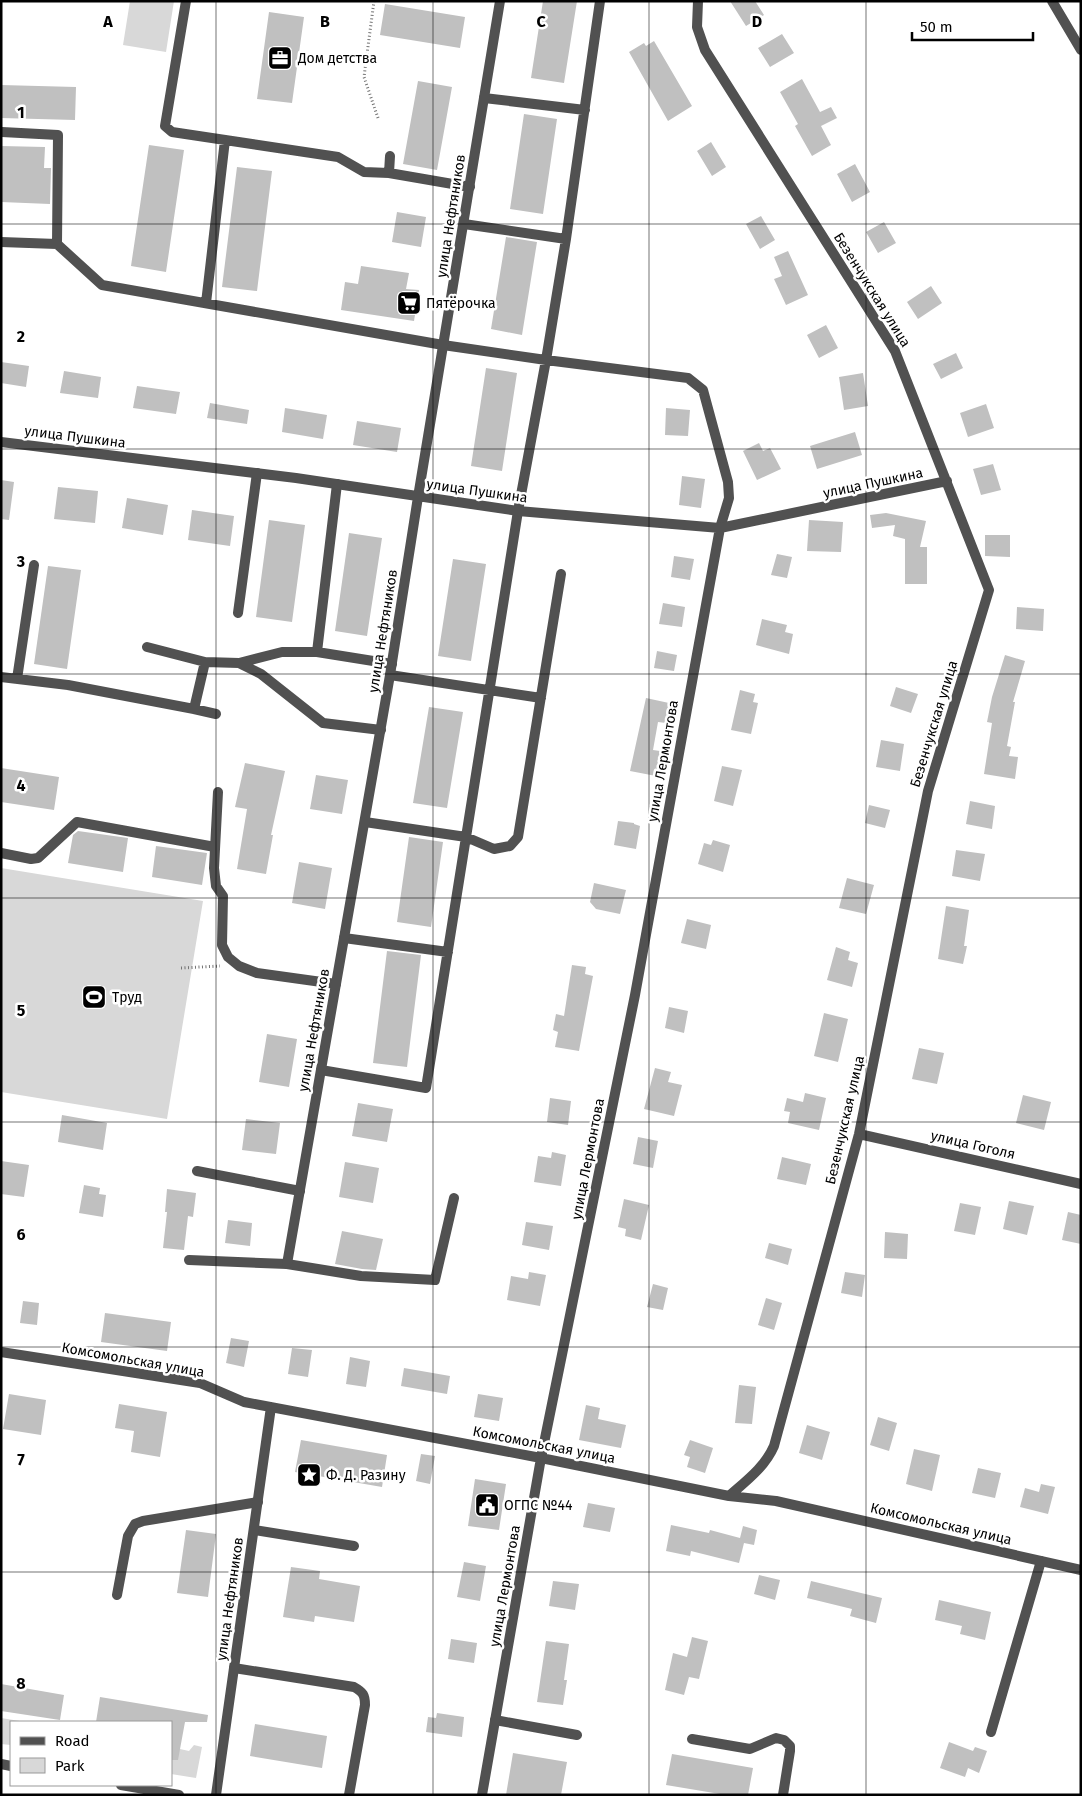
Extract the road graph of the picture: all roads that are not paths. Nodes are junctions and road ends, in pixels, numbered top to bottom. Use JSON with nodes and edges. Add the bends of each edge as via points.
{"nodes":[{"id":1,"x":186,"y":1,"type":"edge"},
{"id":2,"x":500,"y":1,"type":"edge"},
{"id":3,"x":600,"y":1,"type":"edge"},
{"id":4,"x":698,"y":1,"type":"edge"},
{"id":5,"x":1052,"y":1,"type":"edge"},
{"id":6,"x":1081,"y":50,"type":"edge"},
{"id":7,"x":484,"y":98,"type":"junction"},
{"id":8,"x":585,"y":110,"type":"junction"},
{"id":9,"x":2,"y":132,"type":"edge"},
{"id":10,"x":225,"y":140,"type":"junction"},
{"id":11,"x":390,"y":156,"type":"dead end"},
{"id":12,"x":389,"y":173,"type":"junction"},
{"id":13,"x":470,"y":187,"type":"junction"},
{"id":14,"x":464,"y":224,"type":"junction"},
{"id":15,"x":566,"y":238,"type":"junction"},
{"id":16,"x":1,"y":242,"type":"edge"},
{"id":17,"x":57,"y":244,"type":"junction"},
{"id":18,"x":206,"y":303,"type":"junction"},
{"id":19,"x":443,"y":345,"type":"junction"},
{"id":20,"x":546,"y":360,"type":"junction"},
{"id":21,"x":1,"y":442,"type":"edge"},
{"id":22,"x":257,"y":473,"type":"junction"},
{"id":23,"x":947,"y":481,"type":"junction"},
{"id":24,"x":337,"y":484,"type":"junction"},
{"id":25,"x":418,"y":497,"type":"junction"},
{"id":26,"x":518,"y":511,"type":"junction"},
{"id":27,"x":720,"y":528,"type":"junction"},
{"id":28,"x":34,"y":565,"type":"dead end"},
{"id":29,"x":561,"y":574,"type":"dead end"},
{"id":30,"x":238,"y":613,"type":"dead end"},
{"id":31,"x":147,"y":646,"type":"dead end"},
{"id":32,"x":317,"y":652,"type":"junction"},
{"id":33,"x":205,"y":662,"type":"junction"},
{"id":34,"x":239,"y":663,"type":"junction"},
{"id":35,"x":391,"y":669,"type":"junction"},
{"id":36,"x":1,"y":677,"type":"edge"},
{"id":37,"x":17,"y":679,"type":"junction"},
{"id":38,"x":489,"y":691,"type":"junction"},
{"id":39,"x":541,"y":698,"type":"junction"},
{"id":40,"x":194,"y":709,"type":"junction"},
{"id":41,"x":216,"y":714,"type":"dead end"},
{"id":42,"x":381,"y":730,"type":"junction"},
{"id":43,"x":218,"y":792,"type":"dead end"},
{"id":44,"x":365,"y":822,"type":"junction"},
{"id":45,"x":466,"y":837,"type":"junction"},
{"id":46,"x":215,"y":847,"type":"junction"},
{"id":47,"x":1,"y":853,"type":"edge"},
{"id":48,"x":344,"y":938,"type":"junction"},
{"id":49,"x":448,"y":952,"type":"junction"},
{"id":50,"x":336,"y":984,"type":"junction"},
{"id":51,"x":321,"y":1070,"type":"junction"},
{"id":52,"x":859,"y":1134,"type":"junction"},
{"id":53,"x":197,"y":1171,"type":"dead end"},
{"id":54,"x":1081,"y":1184,"type":"edge"},
{"id":55,"x":300,"y":1191,"type":"junction"},
{"id":56,"x":454,"y":1198,"type":"dead end"},
{"id":57,"x":188,"y":1260,"type":"dead end"},
{"id":58,"x":287,"y":1264,"type":"junction"},
{"id":59,"x":1,"y":1352,"type":"edge"},
{"id":60,"x":271,"y":1407,"type":"junction"},
{"id":61,"x":541,"y":1458,"type":"junction"},
{"id":62,"x":729,"y":1496,"type":"junction"},
{"id":63,"x":258,"y":1502,"type":"junction"},
{"id":64,"x":254,"y":1530,"type":"junction"},
{"id":65,"x":354,"y":1546,"type":"dead end"},
{"id":66,"x":1041,"y":1561,"type":"junction"},
{"id":67,"x":1081,"y":1570,"type":"edge"},
{"id":68,"x":117,"y":1595,"type":"dead end"},
{"id":69,"x":234,"y":1668,"type":"junction"},
{"id":70,"x":495,"y":1720,"type":"junction"},
{"id":71,"x":991,"y":1732,"type":"dead end"},
{"id":72,"x":577,"y":1735,"type":"dead end"},
{"id":73,"x":692,"y":1739,"type":"dead end"},
{"id":74,"x":127,"y":1786,"type":"edge"},
{"id":75,"x":179,"y":1795,"type":"edge"},
{"id":76,"x":216,"y":1795,"type":"edge"},
{"id":77,"x":349,"y":1795,"type":"edge"},
{"id":78,"x":482,"y":1795,"type":"edge"},
{"id":79,"x":783,"y":1795,"type":"edge"}],
"edges":[{"from":1,"to":10,"type":"street","via":[[165,126],[172,132]]},
{"from":2,"to":7,"type":"street","name":"улица Нефтяников"},
{"from":3,"to":8,"type":"street"},
{"from":4,"to":23,"type":"street","name":"Безенчукская улица","via":[[698,27],[705,50],[895,351]]},
{"from":5,"to":6,"type":"street"},
{"from":7,"to":8,"type":"street"},
{"from":7,"to":13,"type":"street","name":"улица Нефтяников"},
{"from":8,"to":15,"type":"street"},
{"from":9,"to":17,"type":"street","via":[[58,135]]},
{"from":10,"to":12,"type":"street","via":[[338,157],[364,172]]},
{"from":10,"to":18,"type":"street"},
{"from":11,"to":12,"type":"street"},
{"from":12,"to":13,"type":"street"},
{"from":13,"to":14,"type":"street","name":"улица Нефтяников"},
{"from":14,"to":15,"type":"street"},
{"from":14,"to":19,"type":"street","name":"улица Нефтяников"},
{"from":15,"to":20,"type":"street"},
{"from":16,"to":17,"type":"street"},
{"from":17,"to":18,"type":"street","name":"улица Лермонтова","via":[[102,285]]},
{"from":18,"to":19,"type":"street","name":"улица Лермонтова"},
{"from":19,"to":20,"type":"street","name":"улица Лермонтова"},
{"from":19,"to":25,"type":"street","name":"улица Нефтяников"},
{"from":20,"to":26,"type":"street"},
{"from":20,"to":27,"type":"street","name":"улица Лермонтова","via":[[688,378],[697,384],[706,399],[728,482],[729,498]]},
{"from":21,"to":22,"type":"street","name":"улица Пушкина"},
{"from":22,"to":24,"type":"street","name":"улица Пушкина"},
{"from":22,"to":30,"type":"street"},
{"from":23,"to":27,"type":"street","name":"улица Пушкина"},
{"from":23,"to":52,"type":"street","name":"Безенчукская улица","via":[[989,590],[928,791]]},
{"from":24,"to":25,"type":"street","name":"улица Пушкина"},
{"from":24,"to":32,"type":"street"},
{"from":25,"to":26,"type":"street","name":"улица Пушкина"},
{"from":25,"to":35,"type":"street","name":"улица Нефтяников"},
{"from":26,"to":27,"type":"street","name":"улица Пушкина"},
{"from":26,"to":38,"type":"street"},
{"from":27,"to":61,"type":"street","name":"улица Лермонтова","via":[[635,994]]},
{"from":28,"to":37,"type":"street"},
{"from":29,"to":39,"type":"street"},
{"from":31,"to":33,"type":"street"},
{"from":32,"to":34,"type":"street","via":[[282,652]]},
{"from":32,"to":35,"type":"street"},
{"from":33,"to":34,"type":"street"},
{"from":33,"to":40,"type":"street"},
{"from":34,"to":42,"type":"street","via":[[262,674],[323,723]]},
{"from":35,"to":38,"type":"street"},
{"from":35,"to":42,"type":"street","name":"улица Нефтяников"},
{"from":36,"to":37,"type":"street"},
{"from":37,"to":40,"type":"street","via":[[68,685]]},
{"from":38,"to":39,"type":"street"},
{"from":38,"to":45,"type":"street"},
{"from":39,"to":45,"type":"street","via":[[518,837],[510,846],[494,848]]},
{"from":40,"to":41,"type":"street"},
{"from":42,"to":44,"type":"street","name":"улица Нефтяников"},
{"from":43,"to":46,"type":"street"},
{"from":44,"to":45,"type":"street"},
{"from":44,"to":48,"type":"street","name":"улица Нефтяников"},
{"from":45,"to":49,"type":"street"},
{"from":46,"to":47,"type":"street","via":[[77,822],[38,858]]},
{"from":46,"to":50,"type":"street","via":[[216,886],[223,896],[222,944],[228,958],[257,973]]},
{"from":48,"to":49,"type":"street"},
{"from":48,"to":50,"type":"street","name":"улица Нефтяников"},
{"from":49,"to":51,"type":"street","via":[[426,1088]]},
{"from":50,"to":51,"type":"street","name":"улица Нефтяников"},
{"from":51,"to":55,"type":"street","name":"улица Нефтяников"},
{"from":52,"to":54,"type":"street","name":"улица Гоголя"},
{"from":52,"to":62,"type":"street","name":"Безенчукская улица","via":[[774,1446],[760,1468]]},
{"from":53,"to":55,"type":"street"},
{"from":55,"to":58,"type":"street","name":"улица Нефтяников"},
{"from":56,"to":58,"type":"street","via":[[435,1280],[361,1276]]},
{"from":57,"to":58,"type":"street"},
{"from":59,"to":60,"type":"street","name":"Комсомольская улица","via":[[200,1383],[244,1402]]},
{"from":60,"to":61,"type":"street","name":"Комсомольская улица"},
{"from":60,"to":63,"type":"street","name":"улица Нефтяников"},
{"from":61,"to":62,"type":"street","name":"Комсомольская улица"},
{"from":61,"to":70,"type":"street","name":"улица Лермонтова"},
{"from":62,"to":66,"type":"street","name":"Комсомольская улица","via":[[776,1502]]},
{"from":63,"to":64,"type":"street","name":"улица Нефтяников"},
{"from":63,"to":68,"type":"street","via":[[135,1524],[128,1536]]},
{"from":64,"to":65,"type":"street"},
{"from":64,"to":69,"type":"street","name":"улица Нефтяников"},
{"from":66,"to":67,"type":"street","name":"Комсомольская улица"},
{"from":66,"to":71,"type":"street"},
{"from":69,"to":76,"type":"street","name":"улица Нефтяников"},
{"from":69,"to":77,"type":"street","via":[[354,1687],[361,1691],[365,1705]]},
{"from":70,"to":72,"type":"street"},
{"from":70,"to":78,"type":"street","name":"улица Лермонтова"},
{"from":73,"to":79,"type":"street","via":[[750,1749],[776,1738],[784,1740],[790,1751]]},
{"from":74,"to":75,"type":"street"}]}
